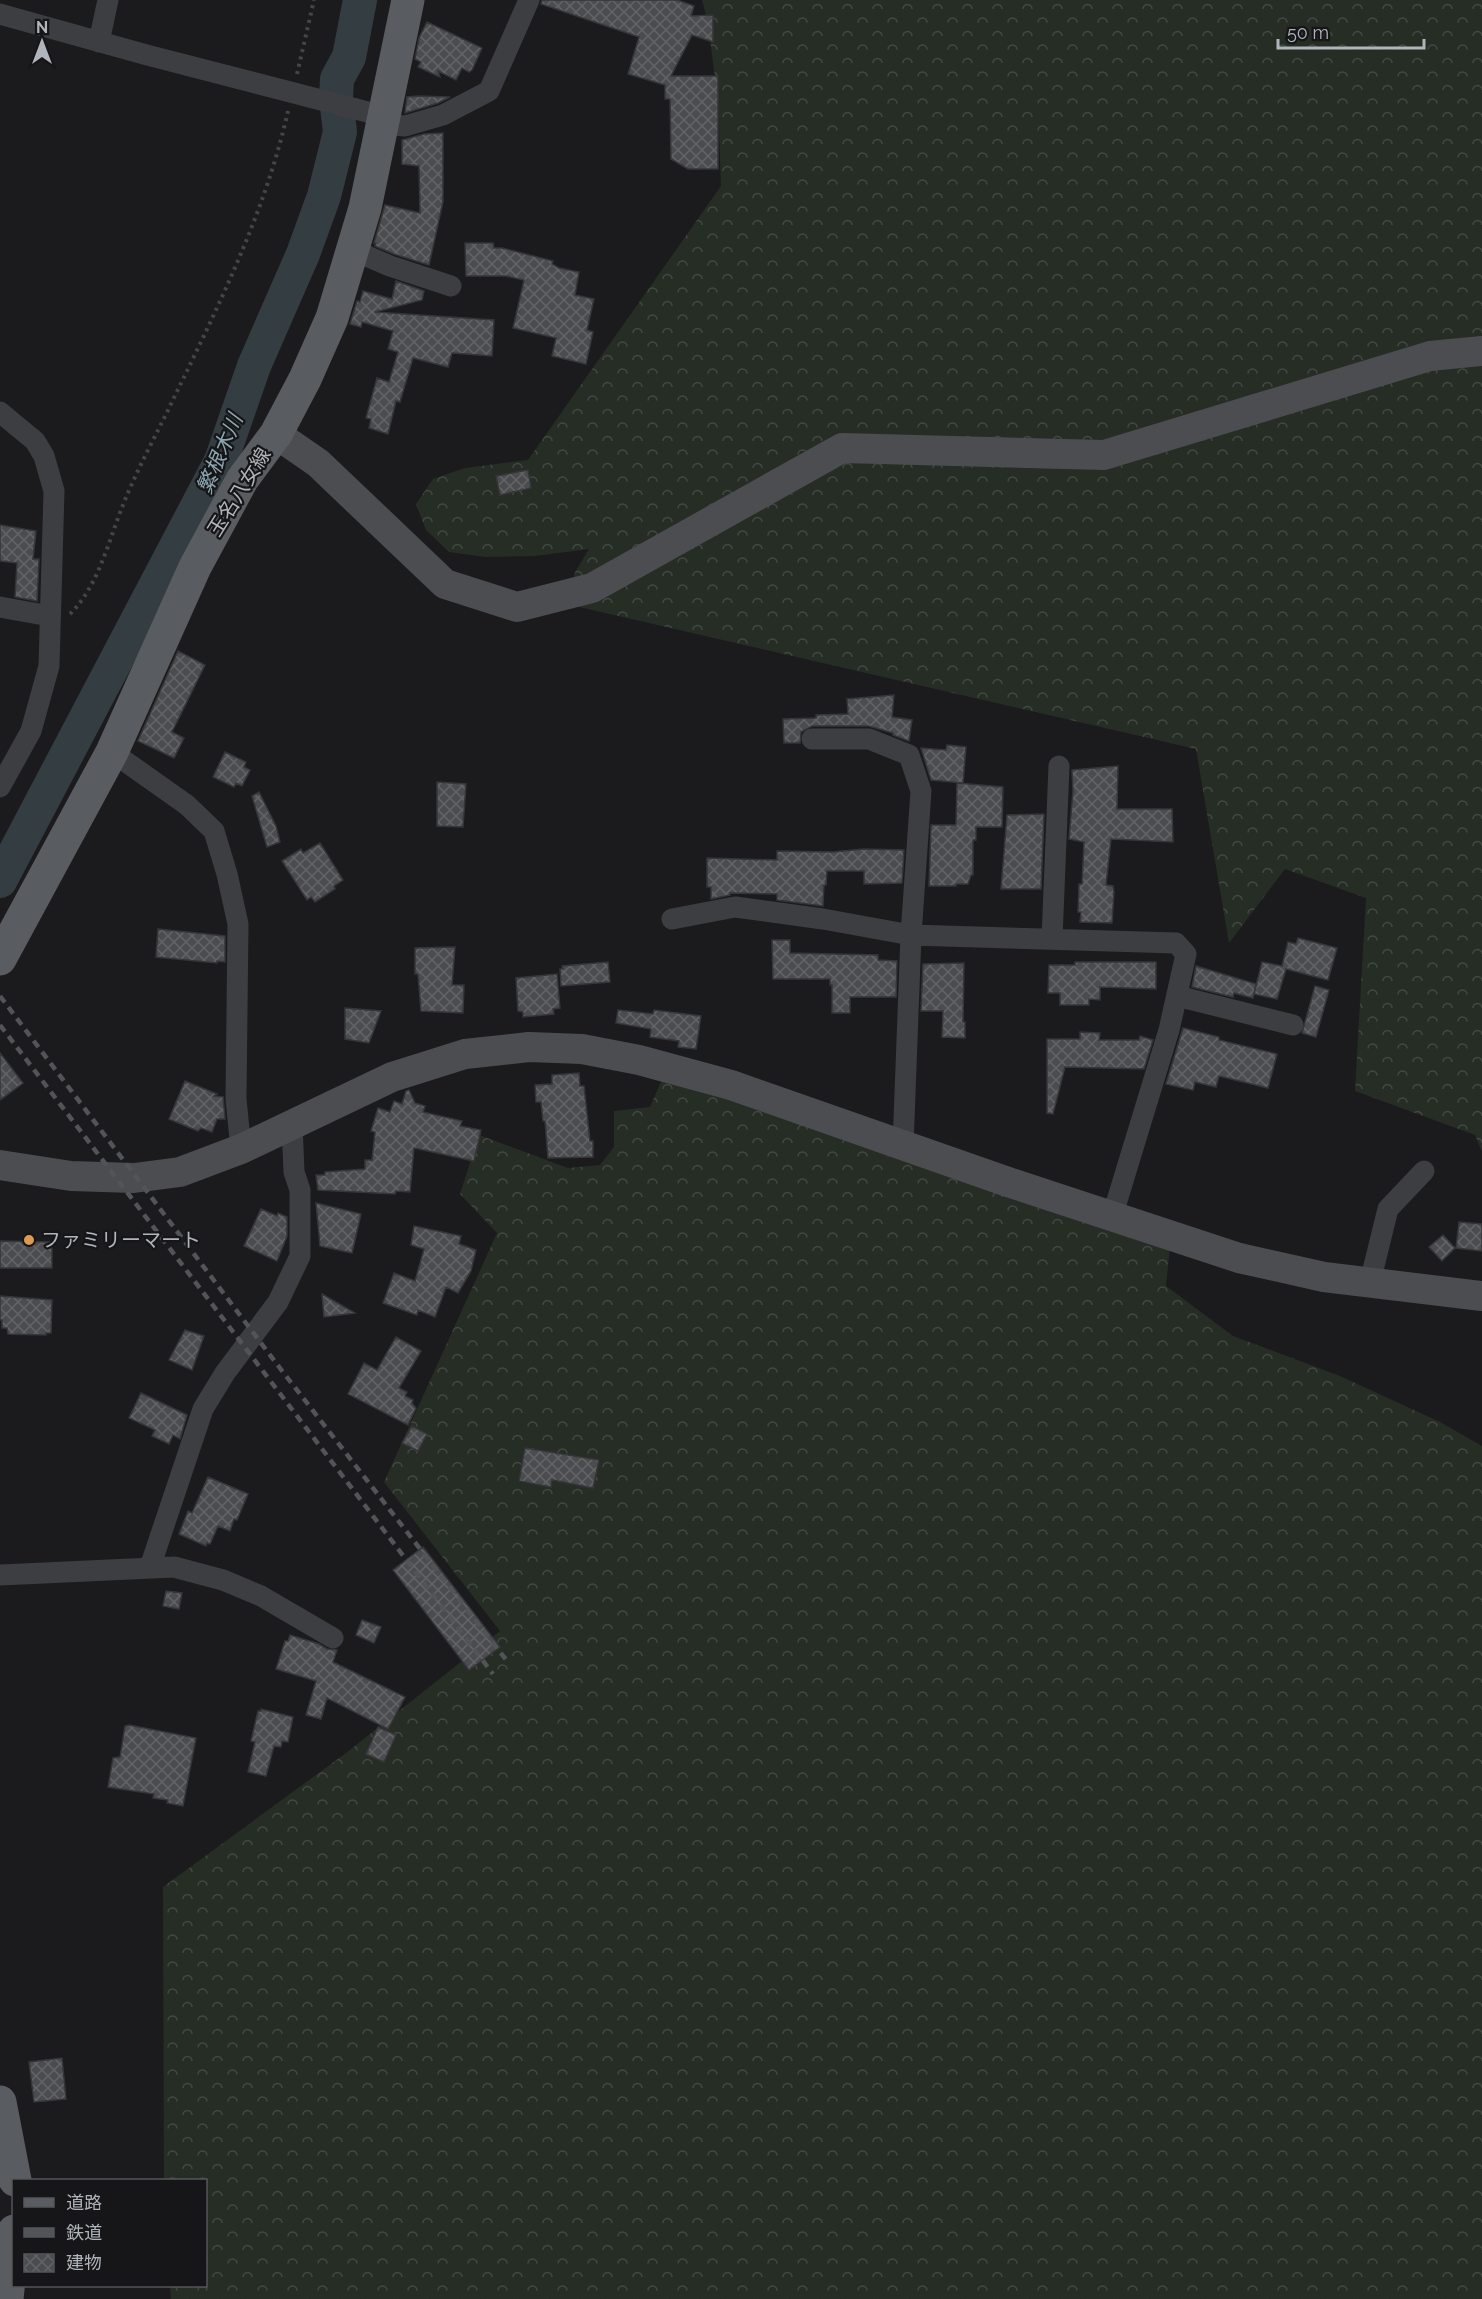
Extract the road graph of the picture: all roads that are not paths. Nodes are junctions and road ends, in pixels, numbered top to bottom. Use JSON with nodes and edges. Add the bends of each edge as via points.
{"nodes":[{"id":1,"x":108,"y":0,"type":"edge"},
{"id":2,"x":408,"y":0,"type":"edge"},
{"id":3,"x":528,"y":0,"type":"edge"},
{"id":4,"x":0,"y":14,"type":"edge"},
{"id":5,"x":99,"y":42,"type":"junction"},
{"id":6,"x":376,"y":117,"type":"junction"},
{"id":7,"x":353,"y":250,"type":"junction"},
{"id":8,"x":452,"y":286,"type":"dead end"},
{"id":9,"x":1482,"y":351,"type":"edge"},
{"id":10,"x":1,"y":415,"type":"edge"},
{"id":11,"x":276,"y":434,"type":"junction"},
{"id":12,"x":0,"y":607,"type":"edge"},
{"id":13,"x":50,"y":616,"type":"junction"},
{"id":14,"x":812,"y":739,"type":"dead end"},
{"id":15,"x":112,"y":752,"type":"junction"},
{"id":16,"x":1059,"y":766,"type":"dead end"},
{"id":17,"x":0,"y":787,"type":"edge"},
{"id":18,"x":672,"y":919,"type":"dead end"},
{"id":19,"x":911,"y":935,"type":"junction"},
{"id":20,"x":1052,"y":939,"type":"junction"},
{"id":21,"x":0,"y":959,"type":"edge"},
{"id":22,"x":1177,"y":996,"type":"junction"},
{"id":23,"x":1293,"y":1024,"type":"dead end"},
{"id":24,"x":291,"y":1124,"type":"junction"},
{"id":25,"x":903,"y":1146,"type":"junction"},
{"id":26,"x":241,"y":1149,"type":"junction"},
{"id":27,"x":0,"y":1165,"type":"edge"},
{"id":28,"x":1424,"y":1171,"type":"dead end"},
{"id":29,"x":1112,"y":1217,"type":"junction"},
{"id":30,"x":1370,"y":1282,"type":"junction"},
{"id":31,"x":1482,"y":1296,"type":"edge"},
{"id":32,"x":150,"y":1567,"type":"junction"},
{"id":33,"x":0,"y":1575,"type":"edge"},
{"id":34,"x":333,"y":1638,"type":"dead end"},
{"id":35,"x":0,"y":2102,"type":"edge"},
{"id":36,"x":15,"y":2179,"type":"edge"},
{"id":37,"x":7,"y":2243,"type":"edge"},
{"id":38,"x":8,"y":2299,"type":"edge"}],
"edges":[{"from":1,"to":5,"type":"street"},
{"from":2,"to":6,"type":"main road","name":"玉名八女線"},
{"from":3,"to":6,"type":"street","via":[[489,91],[443,116],[405,126]]},
{"from":4,"to":5,"type":"street"},
{"from":5,"to":6,"type":"street"},
{"from":6,"to":7,"type":"main road","name":"玉名八女線","via":[[365,208]]},
{"from":7,"to":8,"type":"street"},
{"from":7,"to":11,"type":"main road","name":"玉名八女線","via":[[332,318]]},
{"from":9,"to":11,"type":"street","via":[[1430,356],[1104,455],[842,448],[592,588],[517,607],[445,584],[318,463]]},
{"from":10,"to":13,"type":"street","via":[[35,441],[44,456],[54,491]]},
{"from":11,"to":15,"type":"main road","name":"玉名八女線","via":[[242,480],[195,567]]},
{"from":12,"to":13,"type":"street"},
{"from":13,"to":17,"type":"street","via":[[49,666],[31,731]]},
{"from":14,"to":19,"type":"street","via":[[868,739],[909,755],[921,791]]},
{"from":15,"to":21,"type":"main road","name":"玉名八女線"},
{"from":15,"to":26,"type":"street","via":[[187,805],[214,831],[238,924],[236,1099]]},
{"from":16,"to":20,"type":"street"},
{"from":18,"to":19,"type":"street","via":[[735,907]]},
{"from":19,"to":20,"type":"street"},
{"from":19,"to":25,"type":"street"},
{"from":20,"to":22,"type":"street","via":[[1176,943],[1186,954]]},
{"from":22,"to":23,"type":"street"},
{"from":22,"to":29,"type":"street"},
{"from":24,"to":25,"type":"street","via":[[392,1077],[465,1054],[529,1047],[582,1049],[639,1059],[731,1085]]},
{"from":24,"to":26,"type":"street"},
{"from":24,"to":32,"type":"street","via":[[294,1172],[300,1190],[300,1256],[278,1302],[225,1373],[203,1410]]},
{"from":25,"to":29,"type":"street"},
{"from":26,"to":27,"type":"street","via":[[180,1172],[134,1178],[71,1176]]},
{"from":28,"to":30,"type":"street","via":[[1388,1209]]},
{"from":29,"to":30,"type":"street","via":[[1239,1258],[1324,1277]]},
{"from":30,"to":31,"type":"street"},
{"from":32,"to":33,"type":"street"},
{"from":32,"to":34,"type":"street","via":[[174,1566],[223,1580],[261,1596]]},
{"from":35,"to":36,"type":"main road"},
{"from":37,"to":38,"type":"main road"}]}
